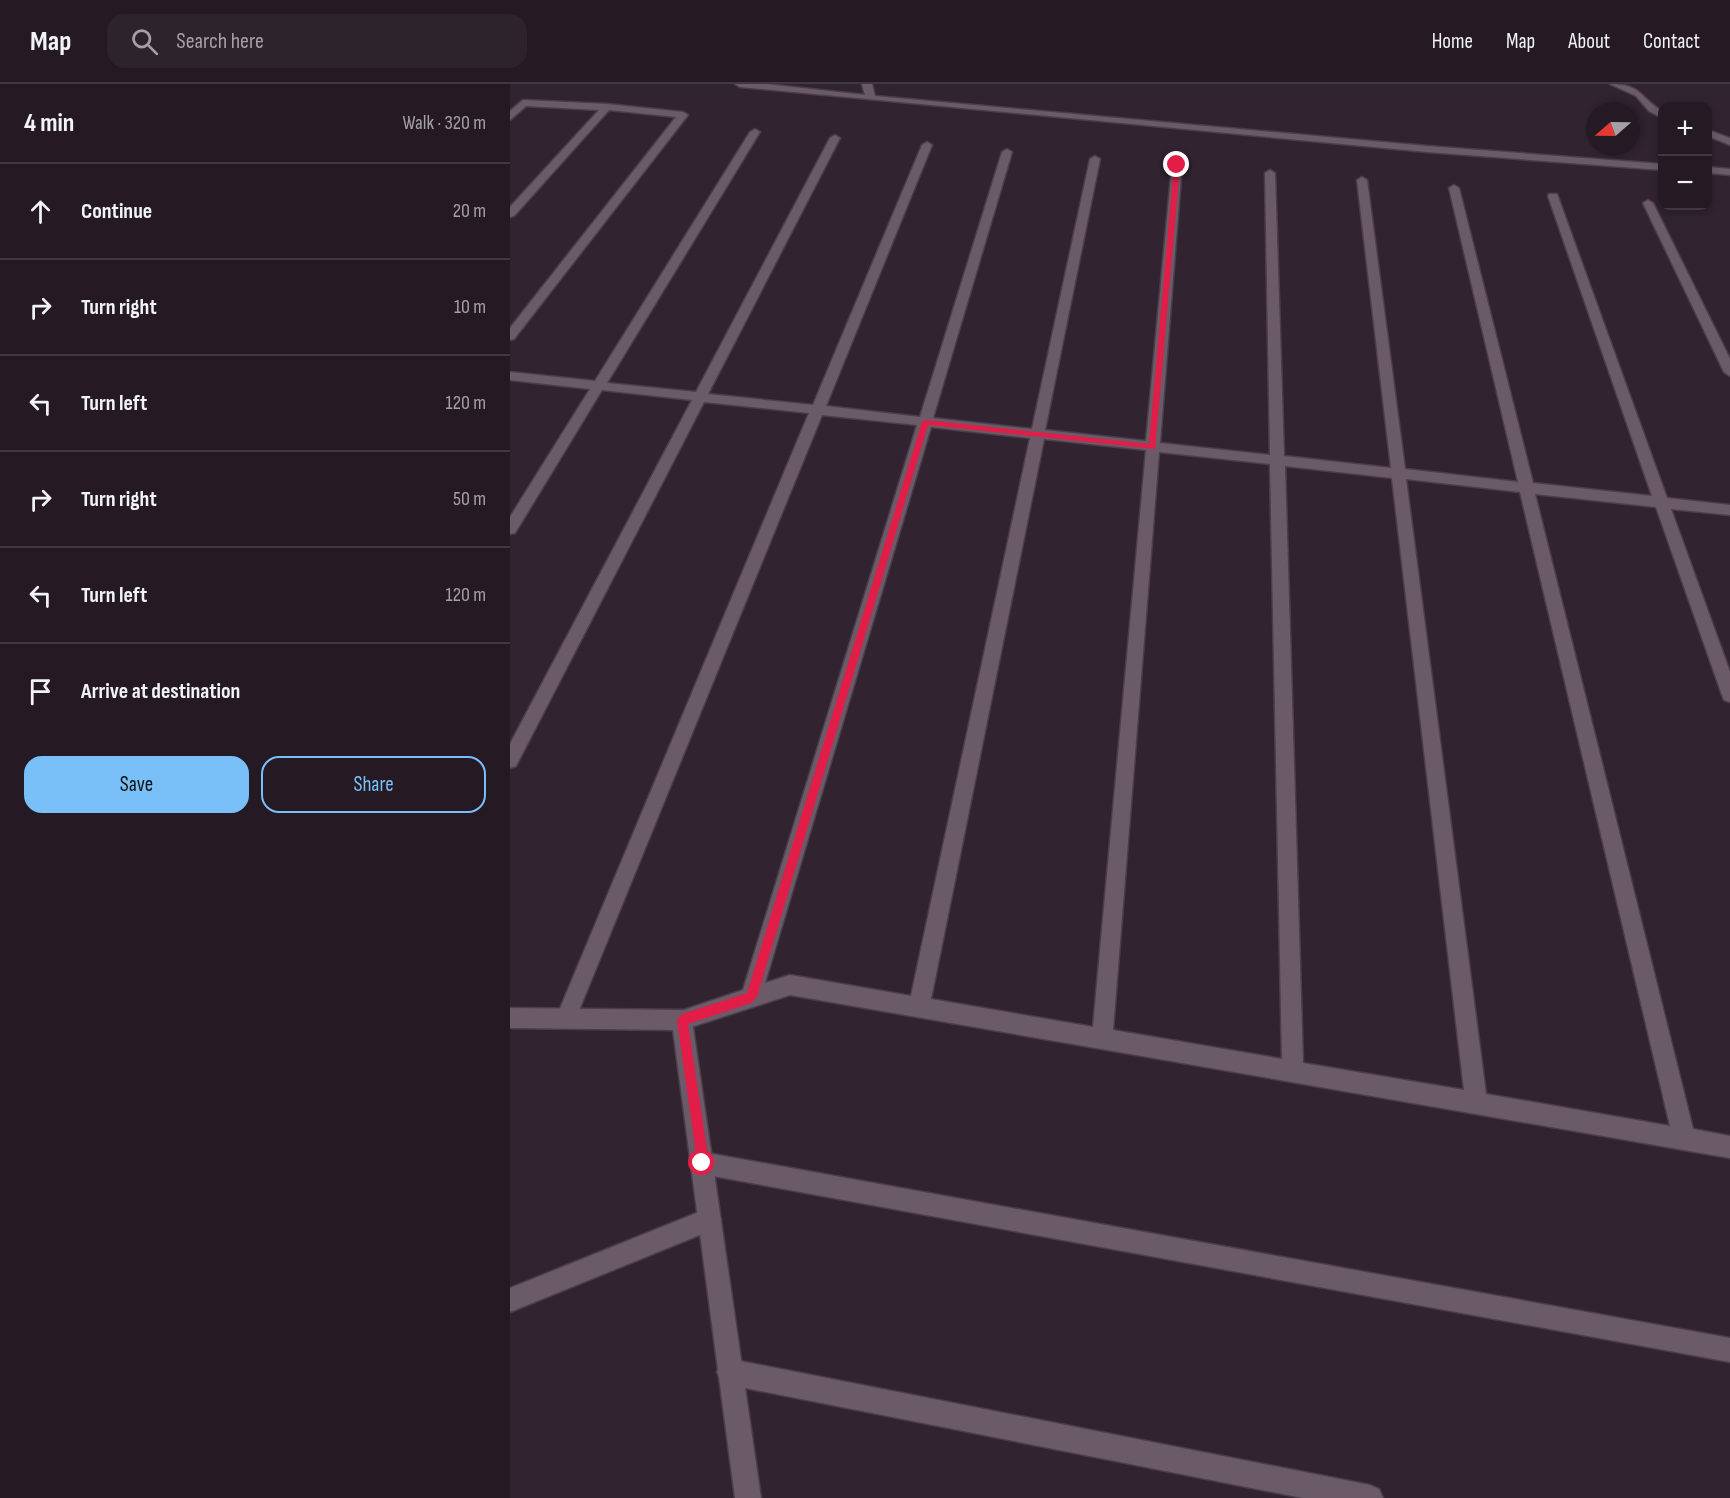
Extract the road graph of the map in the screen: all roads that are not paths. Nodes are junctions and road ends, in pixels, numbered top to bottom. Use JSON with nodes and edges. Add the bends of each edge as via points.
{"nodes":[{"id":1,"x":740,"y":84,"type":"edge"},
{"id":2,"x":867,"y":84,"type":"edge"},
{"id":3,"x":1615,"y":84,"type":"edge"},
{"id":4,"x":871,"y":99,"type":"junction"},
{"id":5,"x":607,"y":107,"type":"junction"},
{"id":6,"x":1658,"y":113,"type":"edge"},
{"id":7,"x":510,"y":117,"type":"edge"},
{"id":8,"x":755,"y":132,"type":"dead end"},
{"id":9,"x":1712,"y":135,"type":"edge"},
{"id":10,"x":835,"y":138,"type":"dead end"},
{"id":11,"x":1730,"y":142,"type":"edge"},
{"id":12,"x":927,"y":145,"type":"dead end"},
{"id":13,"x":1007,"y":152,"type":"dead end"},
{"id":14,"x":1095,"y":159,"type":"dead end"},
{"id":15,"x":1177,"y":165,"type":"dead end"},
{"id":16,"x":1658,"y":167,"type":"edge"},
{"id":17,"x":1712,"y":170,"type":"edge"},
{"id":18,"x":1730,"y":172,"type":"edge"},
{"id":19,"x":1270,"y":173,"type":"dead end"},
{"id":20,"x":1362,"y":180,"type":"dead end"},
{"id":21,"x":1454,"y":188,"type":"dead end"},
{"id":22,"x":1553,"y":196,"type":"dead end"},
{"id":23,"x":1648,"y":203,"type":"dead end"},
{"id":24,"x":510,"y":214,"type":"edge"},
{"id":25,"x":510,"y":336,"type":"edge"},
{"id":26,"x":1730,"y":372,"type":"edge"},
{"id":27,"x":510,"y":376,"type":"edge"},
{"id":28,"x":598,"y":386,"type":"junction"},
{"id":29,"x":700,"y":397,"type":"junction"},
{"id":30,"x":818,"y":410,"type":"junction"},
{"id":31,"x":925,"y":422,"type":"junction"},
{"id":32,"x":1038,"y":434,"type":"junction"},
{"id":33,"x":1153,"y":447,"type":"junction"},
{"id":34,"x":1277,"y":461,"type":"junction"},
{"id":35,"x":1399,"y":474,"type":"junction"},
{"id":36,"x":1527,"y":488,"type":"junction"},
{"id":37,"x":1662,"y":503,"type":"junction"},
{"id":38,"x":1730,"y":510,"type":"edge"},
{"id":39,"x":510,"y":529,"type":"edge"},
{"id":40,"x":1730,"y":695,"type":"edge"},
{"id":41,"x":510,"y":761,"type":"edge"},
{"id":42,"x":751,"y":997,"type":"junction"},
{"id":43,"x":919,"y":1007,"type":"junction"},
{"id":44,"x":510,"y":1018,"type":"edge"},
{"id":45,"x":566,"y":1018,"type":"junction"},
{"id":46,"x":682,"y":1020,"type":"junction"},
{"id":47,"x":1102,"y":1038,"type":"junction"},
{"id":48,"x":1293,"y":1071,"type":"junction"},
{"id":49,"x":1476,"y":1103,"type":"junction"},
{"id":50,"x":1684,"y":1139,"type":"junction"},
{"id":51,"x":1730,"y":1147,"type":"edge"},
{"id":52,"x":702,"y":1163,"type":"junction"},
{"id":53,"x":710,"y":1220,"type":"junction"},
{"id":54,"x":510,"y":1300,"type":"edge"},
{"id":55,"x":1730,"y":1350,"type":"edge"},
{"id":56,"x":730,"y":1372,"type":"junction"},
{"id":57,"x":748,"y":1498,"type":"edge"},
{"id":58,"x":1370,"y":1498,"type":"edge"}],
"edges":[{"from":1,"to":4,"type":"street"},
{"from":2,"to":4,"type":"street"},
{"from":3,"to":6,"type":"street","via":[[1639,94]]},
{"from":4,"to":16,"type":"street"},
{"from":5,"to":7,"type":"street","via":[[523,103]]},
{"from":5,"to":24,"type":"street"},
{"from":5,"to":25,"type":"street","via":[[683,115]]},
{"from":8,"to":28,"type":"street"},
{"from":9,"to":11,"type":"street"},
{"from":10,"to":29,"type":"street"},
{"from":12,"to":30,"type":"street"},
{"from":13,"to":31,"type":"street"},
{"from":14,"to":32,"type":"street"},
{"from":15,"to":33,"type":"street"},
{"from":17,"to":18,"type":"street"},
{"from":19,"to":34,"type":"street"},
{"from":20,"to":35,"type":"street"},
{"from":21,"to":36,"type":"street"},
{"from":22,"to":37,"type":"street"},
{"from":23,"to":26,"type":"street"},
{"from":27,"to":28,"type":"street"},
{"from":28,"to":29,"type":"street"},
{"from":28,"to":39,"type":"street"},
{"from":29,"to":30,"type":"street"},
{"from":29,"to":41,"type":"street"},
{"from":30,"to":31,"type":"street"},
{"from":30,"to":45,"type":"street"},
{"from":31,"to":32,"type":"street"},
{"from":31,"to":42,"type":"street"},
{"from":32,"to":33,"type":"street"},
{"from":32,"to":43,"type":"street"},
{"from":33,"to":34,"type":"street"},
{"from":33,"to":47,"type":"street"},
{"from":34,"to":35,"type":"street"},
{"from":34,"to":48,"type":"street"},
{"from":35,"to":36,"type":"street"},
{"from":35,"to":49,"type":"street"},
{"from":36,"to":37,"type":"street"},
{"from":36,"to":50,"type":"street"},
{"from":37,"to":38,"type":"street"},
{"from":37,"to":40,"type":"street"},
{"from":42,"to":43,"type":"street","via":[[790,985]]},
{"from":42,"to":46,"type":"street"},
{"from":43,"to":47,"type":"street"},
{"from":44,"to":45,"type":"street"},
{"from":45,"to":46,"type":"street"},
{"from":46,"to":52,"type":"street"},
{"from":47,"to":48,"type":"street"},
{"from":48,"to":49,"type":"street"},
{"from":49,"to":50,"type":"street"},
{"from":50,"to":51,"type":"street"},
{"from":52,"to":53,"type":"street"},
{"from":52,"to":55,"type":"street"},
{"from":53,"to":54,"type":"street"},
{"from":53,"to":56,"type":"street"},
{"from":56,"to":57,"type":"street"},
{"from":56,"to":58,"type":"street"}]}
